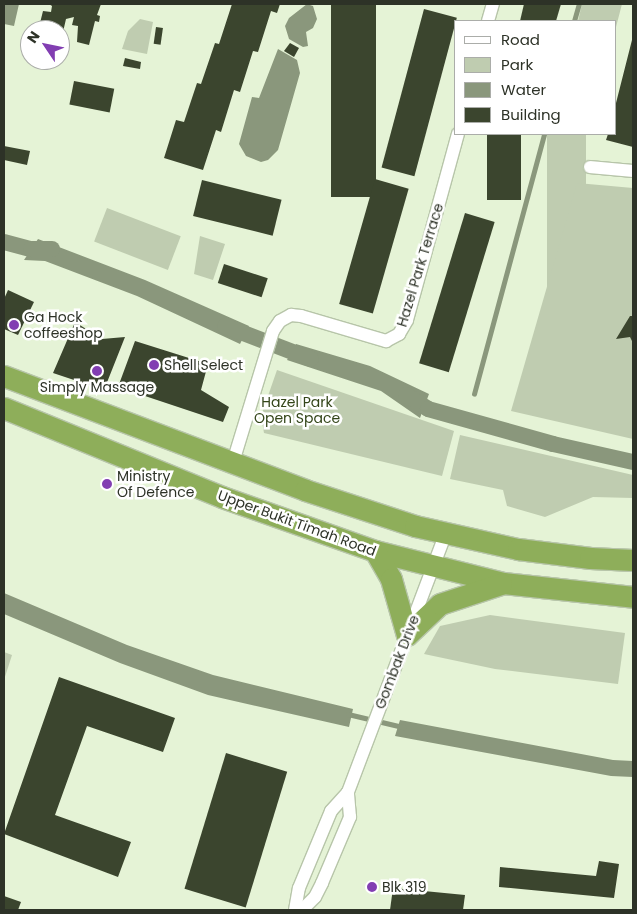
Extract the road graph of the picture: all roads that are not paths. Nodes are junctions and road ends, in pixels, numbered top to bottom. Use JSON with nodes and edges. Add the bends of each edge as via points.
{"nodes":[{"id":1,"x":493,"y":4,"type":"edge"},
{"id":2,"x":488,"y":20,"type":"edge"},
{"id":3,"x":458,"y":135,"type":"edge"},
{"id":4,"x":590,"y":167,"type":"dead end"},
{"id":5,"x":633,"y":171,"type":"edge"},
{"id":6,"x":4,"y":376,"type":"edge"},
{"id":7,"x":4,"y":408,"type":"edge"},
{"id":8,"x":233,"y":462,"type":"junction"},
{"id":9,"x":446,"y":533,"type":"junction"},
{"id":10,"x":374,"y":551,"type":"junction"},
{"id":11,"x":633,"y":560,"type":"edge"},
{"id":12,"x":434,"y":568,"type":"junction"},
{"id":13,"x":503,"y":583,"type":"junction"},
{"id":14,"x":633,"y":597,"type":"edge"},
{"id":15,"x":406,"y":635,"type":"junction"},
{"id":16,"x":348,"y":792,"type":"junction"},
{"id":17,"x":295,"y":910,"type":"edge"},
{"id":18,"x":302,"y":910,"type":"edge"}],
"edges":[{"from":1,"to":2,"type":"street"},
{"from":3,"to":8,"type":"street","name":"Hazel Park Terrace","via":[[407,320],[399,334],[386,341],[291,315],[280,321],[273,331]]},
{"from":4,"to":5,"type":"street"},
{"from":6,"to":8,"type":"highway"},
{"from":7,"to":10,"type":"highway","name":"Upper Bukit Timah Road","via":[[240,504]]},
{"from":8,"to":9,"type":"highway","via":[[305,490]]},
{"from":9,"to":11,"type":"highway","via":[[518,549]]},
{"from":9,"to":12,"type":"street","name":"Gombak Drive"},
{"from":10,"to":12,"type":"highway","name":"Upper Bukit Timah Road"},
{"from":10,"to":15,"type":"highway","via":[[391,579]]},
{"from":12,"to":13,"type":"highway","name":"Upper Bukit Timah Road"},
{"from":12,"to":15,"type":"street","name":"Gombak Drive"},
{"from":13,"to":14,"type":"highway","name":"Upper Bukit Timah Road"},
{"from":13,"to":15,"type":"highway","via":[[440,604]]},
{"from":15,"to":16,"type":"street","name":"Gombak Drive"},
{"from":16,"to":17,"type":"street","name":"Gombak Drive","via":[[331,811],[299,888]]},
{"from":16,"to":18,"type":"street","name":"Gombak Drive","via":[[350,817],[315,897]]}]}
